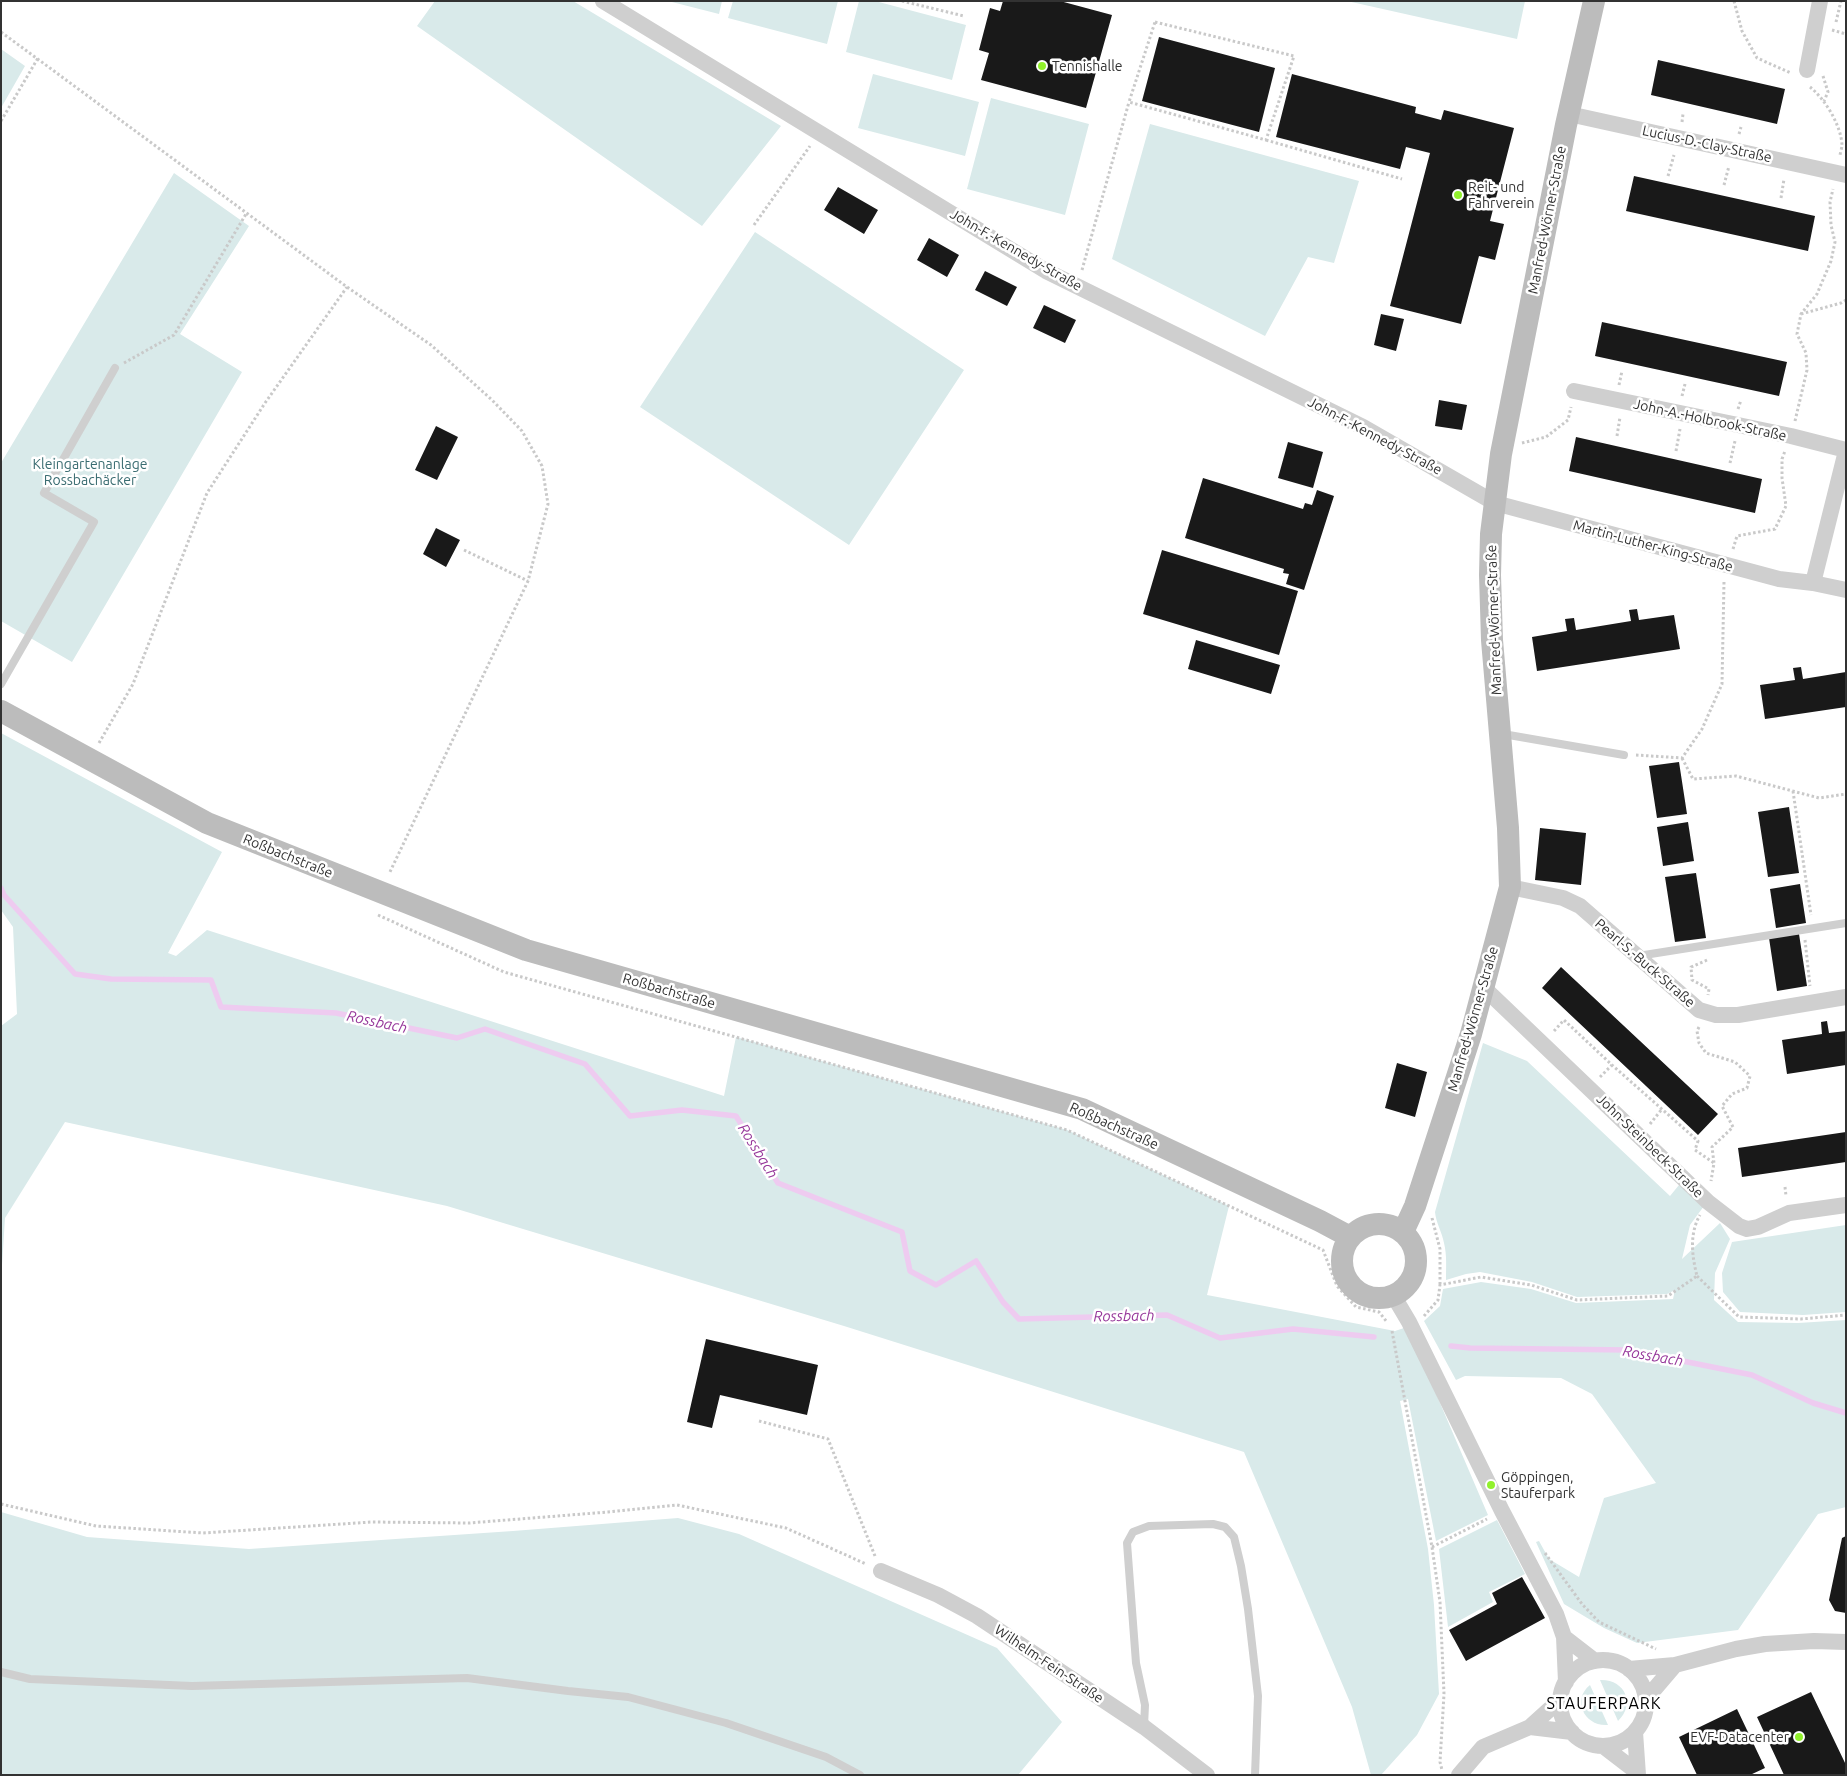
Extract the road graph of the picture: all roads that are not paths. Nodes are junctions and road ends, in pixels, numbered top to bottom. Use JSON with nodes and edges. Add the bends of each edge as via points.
{"nodes":[{"id":1,"x":603,"y":1,"type":"edge"},
{"id":2,"x":1594,"y":1,"type":"edge"},
{"id":3,"x":1820,"y":1,"type":"edge"},
{"id":4,"x":1803,"y":76,"type":"road end"},
{"id":5,"x":1569,"y":114,"type":"junction"},
{"id":6,"x":1841,"y":174,"type":"edge"},
{"id":7,"x":115,"y":368,"type":"road end"},
{"id":8,"x":1574,"y":391,"type":"road end"},
{"id":9,"x":1846,"y":450,"type":"edge"},
{"id":10,"x":1495,"y":503,"type":"junction"},
{"id":11,"x":1813,"y":583,"type":"junction"},
{"id":12,"x":1846,"y":590,"type":"edge"},
{"id":13,"x":1,"y":684,"type":"edge"},
{"id":14,"x":1,"y":711,"type":"edge"},
{"id":15,"x":1498,"y":733,"type":"junction"},
{"id":16,"x":1624,"y":754,"type":"road end"},
{"id":17,"x":1510,"y":887,"type":"junction"},
{"id":18,"x":1846,"y":923,"type":"edge"},
{"id":19,"x":1636,"y":956,"type":"junction"},
{"id":20,"x":1483,"y":987,"type":"junction"},
{"id":21,"x":1846,"y":997,"type":"edge"},
{"id":22,"x":1846,"y":1204,"type":"edge"},
{"id":23,"x":1402,"y":1232,"type":"junction"},
{"id":24,"x":1350,"y":1237,"type":"junction"},
{"id":25,"x":1393,"y":1295,"type":"junction"},
{"id":26,"x":881,"y":1571,"type":"road end"},
{"id":27,"x":1564,"y":1637,"type":"junction"},
{"id":28,"x":1846,"y":1642,"type":"edge"},
{"id":29,"x":1595,"y":1661,"type":"junction"},
{"id":30,"x":1678,"y":1664,"type":"junction"},
{"id":31,"x":1629,"y":1669,"type":"junction"},
{"id":32,"x":1,"y":1672,"type":"edge"},
{"id":33,"x":1566,"y":1682,"type":"junction"},
{"id":34,"x":1561,"y":1699,"type":"junction"},
{"id":35,"x":1646,"y":1699,"type":"junction"},
{"id":36,"x":1144,"y":1727,"type":"junction"},
{"id":37,"x":1530,"y":1727,"type":"junction"},
{"id":38,"x":1572,"y":1732,"type":"junction"},
{"id":39,"x":1635,"y":1732,"type":"junction"},
{"id":40,"x":1603,"y":1746,"type":"junction"},
{"id":41,"x":1637,"y":1773,"type":"edge"},
{"id":42,"x":860,"y":1775,"type":"edge"},
{"id":43,"x":1208,"y":1775,"type":"edge"},
{"id":44,"x":1255,"y":1775,"type":"edge"},
{"id":45,"x":1459,"y":1775,"type":"edge"}],
"edges":[{"from":1,"to":10,"type":"street","name":"John-F.-Kennedy-Straße","via":[[1046,271],[1363,427]]},
{"from":2,"to":5,"type":"street","name":"Manfred-Wörner-Straße"},
{"from":3,"to":4,"type":"street"},
{"from":5,"to":6,"type":"street","name":"Lucius-D.-Clay-Straße"},
{"from":5,"to":10,"type":"street","name":"Manfred-Wörner-Straße","via":[[1504,442]]},
{"from":7,"to":13,"type":"lane","via":[[44,493],[94,522]]},
{"from":8,"to":9,"type":"street","name":"John-A.-Holbrook-Straße"},
{"from":9,"to":11,"type":"street"},
{"from":10,"to":11,"type":"street","name":"Martin-Luther-King-Straße","via":[[1727,566],[1779,579]]},
{"from":10,"to":15,"type":"street","name":"Manfred-Wörner-Straße","via":[[1490,575]]},
{"from":11,"to":12,"type":"street","name":"Martin-Luther-King-Straße"},
{"from":14,"to":24,"type":"street","name":"Roßbachstraße","via":[[207,823],[526,950],[1082,1109]]},
{"from":15,"to":16,"type":"lane"},
{"from":15,"to":17,"type":"street","name":"Manfred-Wörner-Straße","via":[[1508,828]]},
{"from":17,"to":19,"type":"street","name":"Pearl-S.-Buck-Straße","via":[[1563,898],[1580,906]]},
{"from":17,"to":20,"type":"street","name":"Manfred-Wörner-Straße"},
{"from":18,"to":19,"type":"lane"},
{"from":19,"to":21,"type":"street","name":"Pearl-S.-Buck-Straße","via":[[1699,1010],[1716,1015],[1738,1015]]},
{"from":20,"to":22,"type":"street","name":"John-Steinbeck-Straße","via":[[1708,1202],[1739,1226],[1747,1229],[1758,1227],[1789,1213]]},
{"from":20,"to":23,"type":"street","name":"Manfred-Wörner-Straße","via":[[1415,1206]]},
{"from":23,"to":24,"type":"street","via":[[1381,1223],[1369,1224]]},
{"from":23,"to":25,"type":"street","via":[[1416,1253],[1416,1266],[1412,1278]]},
{"from":24,"to":25,"type":"street","via":[[1342,1260],[1350,1283],[1369,1297]]},
{"from":25,"to":27,"type":"street","via":[[1552,1605]]},
{"from":26,"to":36,"type":"street","name":"Wilhelm-Fein-Straße","via":[[977,1616]]},
{"from":27,"to":29,"type":"street"},
{"from":27,"to":33,"type":"street"},
{"from":28,"to":30,"type":"street","via":[[1765,1644]]},
{"from":29,"to":31,"type":"street","via":[[1618,1663]]},
{"from":29,"to":33,"type":"street","via":[[1574,1672]]},
{"from":30,"to":31,"type":"street"},
{"from":30,"to":35,"type":"street"},
{"from":31,"to":35,"type":"street","via":[[1638,1677]]},
{"from":32,"to":42,"type":"lane","via":[[30,1679],[192,1686],[467,1678],[628,1697],[726,1723],[826,1757]]},
{"from":33,"to":34,"type":"street"},
{"from":34,"to":37,"type":"street"},
{"from":34,"to":38,"type":"street","via":[[1561,1710]]},
{"from":35,"to":39,"type":"street","via":[[1642,1723]]},
{"from":36,"to":43,"type":"street","name":"Wilhelm-Fein-Straße"},
{"from":36,"to":44,"type":"lane","via":[[1145,1705],[1136,1663],[1127,1543],[1133,1532],[1149,1526],[1213,1524],[1225,1528],[1234,1537],[1248,1609],[1258,1696]]},
{"from":37,"to":38,"type":"street"},
{"from":37,"to":45,"type":"street","via":[[1483,1747]]},
{"from":38,"to":40,"type":"street","via":[[1591,1745]]},
{"from":39,"to":40,"type":"street","via":[[1615,1745]]},
{"from":39,"to":41,"type":"street"},
{"from":40,"to":41,"type":"street"}]}
